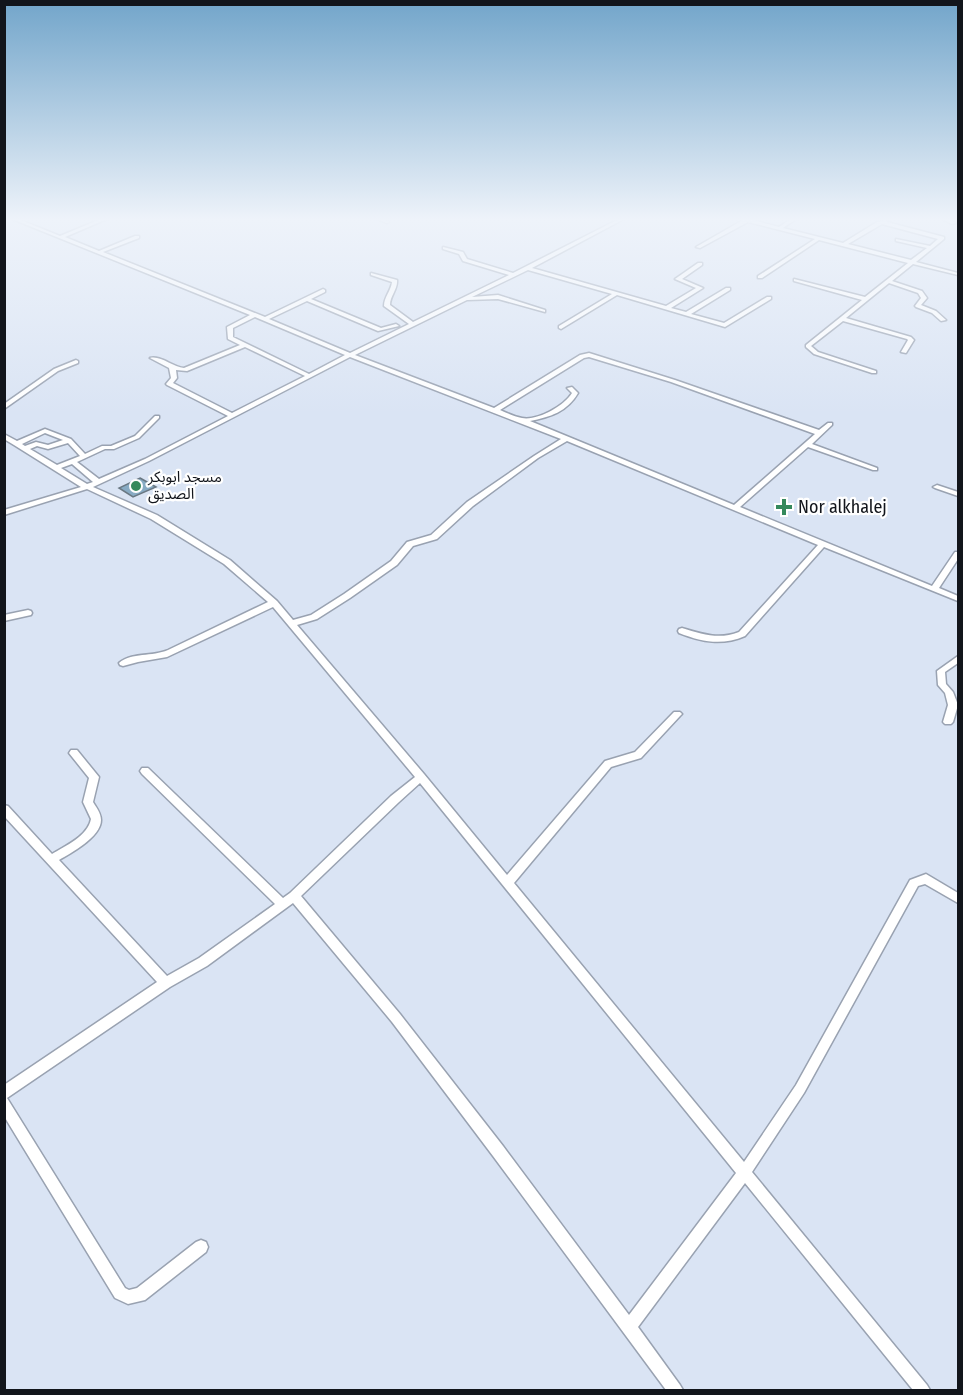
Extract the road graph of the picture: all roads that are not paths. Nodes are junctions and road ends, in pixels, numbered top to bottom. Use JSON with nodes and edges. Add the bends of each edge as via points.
{"nodes":[{"id":1,"x":178,"y":284,"type":"edge"},
{"id":2,"x":395,"y":284,"type":"edge"},
{"id":3,"x":495,"y":284,"type":"edge"},
{"id":4,"x":585,"y":284,"type":"edge"},
{"id":5,"x":690,"y":284,"type":"edge"},
{"id":6,"x":811,"y":284,"type":"edge"},
{"id":7,"x":883,"y":284,"type":"edge"},
{"id":8,"x":896,"y":284,"type":"edge"},
{"id":9,"x":728,"y":289,"type":"dead end"},
{"id":10,"x":323,"y":291,"type":"dead end"},
{"id":11,"x":617,"y":293,"type":"junction"},
{"id":12,"x":307,"y":298,"type":"junction"},
{"id":13,"x":769,"y":298,"type":"dead end"},
{"id":14,"x":465,"y":299,"type":"junction"},
{"id":15,"x":865,"y":299,"type":"junction"},
{"id":16,"x":667,"y":308,"type":"junction"},
{"id":17,"x":543,"y":311,"type":"dead end"},
{"id":18,"x":687,"y":314,"type":"junction"},
{"id":19,"x":254,"y":315,"type":"junction"},
{"id":20,"x":265,"y":319,"type":"junction"},
{"id":21,"x":842,"y":319,"type":"junction"},
{"id":22,"x":943,"y":320,"type":"dead end"},
{"id":23,"x":405,"y":321,"type":"junction"},
{"id":24,"x":412,"y":324,"type":"junction"},
{"id":25,"x":561,"y":327,"type":"dead end"},
{"id":26,"x":243,"y":346,"type":"junction"},
{"id":27,"x":904,"y":352,"type":"dead end"},
{"id":28,"x":350,"y":355,"type":"junction"},
{"id":29,"x":153,"y":358,"type":"dead end"},
{"id":30,"x":76,"y":362,"type":"dead end"},
{"id":31,"x":172,"y":367,"type":"junction"},
{"id":32,"x":874,"y":372,"type":"dead end"},
{"id":33,"x":309,"y":376,"type":"junction"},
{"id":34,"x":570,"y":388,"type":"dead end"},
{"id":35,"x":4,"y":407,"type":"edge"},
{"id":36,"x":495,"y":410,"type":"junction"},
{"id":37,"x":233,"y":416,"type":"junction"},
{"id":38,"x":157,"y":417,"type":"dead end"},
{"id":39,"x":523,"y":421,"type":"junction"},
{"id":40,"x":830,"y":424,"type":"dead end"},
{"id":41,"x":820,"y":433,"type":"junction"},
{"id":42,"x":4,"y":436,"type":"edge"},
{"id":43,"x":566,"y":439,"type":"junction"},
{"id":44,"x":69,"y":440,"type":"junction"},
{"id":45,"x":807,"y":444,"type":"junction"},
{"id":46,"x":20,"y":446,"type":"junction"},
{"id":47,"x":84,"y":457,"type":"junction"},
{"id":48,"x":72,"y":461,"type":"junction"},
{"id":49,"x":56,"y":468,"type":"junction"},
{"id":50,"x":875,"y":469,"type":"dead end"},
{"id":51,"x":93,"y":485,"type":"junction"},
{"id":52,"x":937,"y":487,"type":"dead end"},
{"id":53,"x":958,"y":495,"type":"edge"},
{"id":54,"x":736,"y":507,"type":"junction"},
{"id":55,"x":4,"y":513,"type":"edge"},
{"id":56,"x":823,"y":544,"type":"junction"},
{"id":57,"x":958,"y":554,"type":"edge"},
{"id":58,"x":934,"y":589,"type":"junction"},
{"id":59,"x":958,"y":599,"type":"edge"},
{"id":60,"x":274,"y":603,"type":"junction"},
{"id":61,"x":28,"y":613,"type":"dead end"},
{"id":62,"x":4,"y":618,"type":"edge"},
{"id":63,"x":291,"y":624,"type":"junction"},
{"id":64,"x":682,"y":631,"type":"dead end"},
{"id":65,"x":958,"y":659,"type":"edge"},
{"id":66,"x":123,"y":663,"type":"dead end"},
{"id":67,"x":677,"y":714,"type":"dead end"},
{"id":68,"x":948,"y":722,"type":"dead end"},
{"id":69,"x":74,"y":753,"type":"dead end"},
{"id":70,"x":145,"y":771,"type":"dead end"},
{"id":71,"x":421,"y":777,"type":"junction"},
{"id":72,"x":4,"y":808,"type":"edge"},
{"id":73,"x":52,"y":860,"type":"junction"},
{"id":74,"x":507,"y":883,"type":"junction"},
{"id":75,"x":958,"y":898,"type":"edge"},
{"id":76,"x":288,"y":901,"type":"junction"},
{"id":77,"x":166,"y":983,"type":"junction"},
{"id":78,"x":4,"y":1093,"type":"edge"},
{"id":79,"x":4,"y":1103,"type":"edge"},
{"id":80,"x":744,"y":1173,"type":"junction"},
{"id":81,"x":201,"y":1247,"type":"dead end"},
{"id":82,"x":628,"y":1328,"type":"junction"},
{"id":83,"x":675,"y":1390,"type":"edge"},
{"id":84,"x":922,"y":1390,"type":"edge"}],
"edges":[{"from":1,"to":19,"type":"street"},
{"from":2,"to":23,"type":"street","via":[[386,304]]},
{"from":3,"to":14,"type":"street"},
{"from":4,"to":11,"type":"street"},
{"from":5,"to":16,"type":"street","via":[[700,288]]},
{"from":6,"to":15,"type":"street"},
{"from":7,"to":15,"type":"street"},
{"from":8,"to":22,"type":"street","via":[[920,292],[924,298],[918,306],[935,312]]},
{"from":9,"to":18,"type":"street"},
{"from":10,"to":12,"type":"street"},
{"from":11,"to":16,"type":"street"},
{"from":11,"to":25,"type":"street"},
{"from":12,"to":20,"type":"street"},
{"from":12,"to":23,"type":"street","via":[[380,330]]},
{"from":13,"to":18,"type":"street","via":[[729,325]]},
{"from":14,"to":17,"type":"street","via":[[498,297]]},
{"from":14,"to":24,"type":"street"},
{"from":15,"to":21,"type":"street"},
{"from":16,"to":18,"type":"street"},
{"from":19,"to":20,"type":"street"},
{"from":19,"to":26,"type":"street","via":[[228,330],[230,338]]},
{"from":20,"to":28,"type":"street"},
{"from":21,"to":27,"type":"street","via":[[909,338]]},
{"from":21,"to":32,"type":"street","via":[[810,343],[809,348]]},
{"from":23,"to":24,"type":"street"},
{"from":24,"to":28,"type":"street"},
{"from":26,"to":31,"type":"street","via":[[185,370]]},
{"from":26,"to":33,"type":"street"},
{"from":28,"to":33,"type":"street"},
{"from":28,"to":36,"type":"street"},
{"from":29,"to":31,"type":"street"},
{"from":30,"to":35,"type":"street","via":[[56,370]]},
{"from":31,"to":37,"type":"street","via":[[174,378],[169,384]]},
{"from":33,"to":37,"type":"street"},
{"from":34,"to":39,"type":"street","via":[[575,393],[564,406]]},
{"from":36,"to":39,"type":"street"},
{"from":36,"to":41,"type":"street","via":[[589,355]]},
{"from":37,"to":51,"type":"street"},
{"from":38,"to":47,"type":"street","via":[[137,437]]},
{"from":39,"to":43,"type":"street"},
{"from":40,"to":41,"type":"street"},
{"from":41,"to":45,"type":"street"},
{"from":42,"to":46,"type":"street"},
{"from":43,"to":54,"type":"street"},
{"from":43,"to":63,"type":"street","via":[[470,504],[434,537],[410,544],[394,563],[339,601],[314,617]]},
{"from":44,"to":46,"type":"street","via":[[48,447]]},
{"from":44,"to":46,"type":"street","via":[[45,431]]},
{"from":44,"to":47,"type":"street"},
{"from":45,"to":50,"type":"street"},
{"from":45,"to":54,"type":"street"},
{"from":46,"to":49,"type":"street"},
{"from":47,"to":48,"type":"street"},
{"from":48,"to":49,"type":"street"},
{"from":48,"to":51,"type":"street"},
{"from":49,"to":51,"type":"street"},
{"from":51,"to":55,"type":"street"},
{"from":51,"to":60,"type":"street","via":[[227,562]]},
{"from":52,"to":53,"type":"street"},
{"from":54,"to":56,"type":"street"},
{"from":56,"to":58,"type":"street"},
{"from":56,"to":64,"type":"street","via":[[742,634],[707,640]]},
{"from":57,"to":58,"type":"street"},
{"from":58,"to":59,"type":"street"},
{"from":60,"to":63,"type":"street"},
{"from":60,"to":66,"type":"street","via":[[164,657],[144,656]]},
{"from":61,"to":62,"type":"street"},
{"from":63,"to":71,"type":"street"},
{"from":65,"to":68,"type":"street","via":[[941,671],[940,677],[953,705]]},
{"from":67,"to":74,"type":"street","via":[[638,755],[608,764]]},
{"from":69,"to":73,"type":"street","via":[[94,777],[88,802],[97,818],[81,840]]},
{"from":70,"to":76,"type":"street"},
{"from":71,"to":74,"type":"street"},
{"from":71,"to":76,"type":"street"},
{"from":72,"to":73,"type":"street"},
{"from":73,"to":77,"type":"street"},
{"from":74,"to":80,"type":"street"},
{"from":75,"to":80,"type":"street","via":[[926,879],[914,883],[800,1089]]},
{"from":76,"to":77,"type":"street","via":[[203,962]]},
{"from":76,"to":82,"type":"street","via":[[396,1018]]},
{"from":77,"to":78,"type":"street"},
{"from":79,"to":81,"type":"street","via":[[120,1293],[128,1297],[140,1295]]},
{"from":80,"to":82,"type":"street"},
{"from":80,"to":84,"type":"street"},
{"from":82,"to":83,"type":"street"}]}
